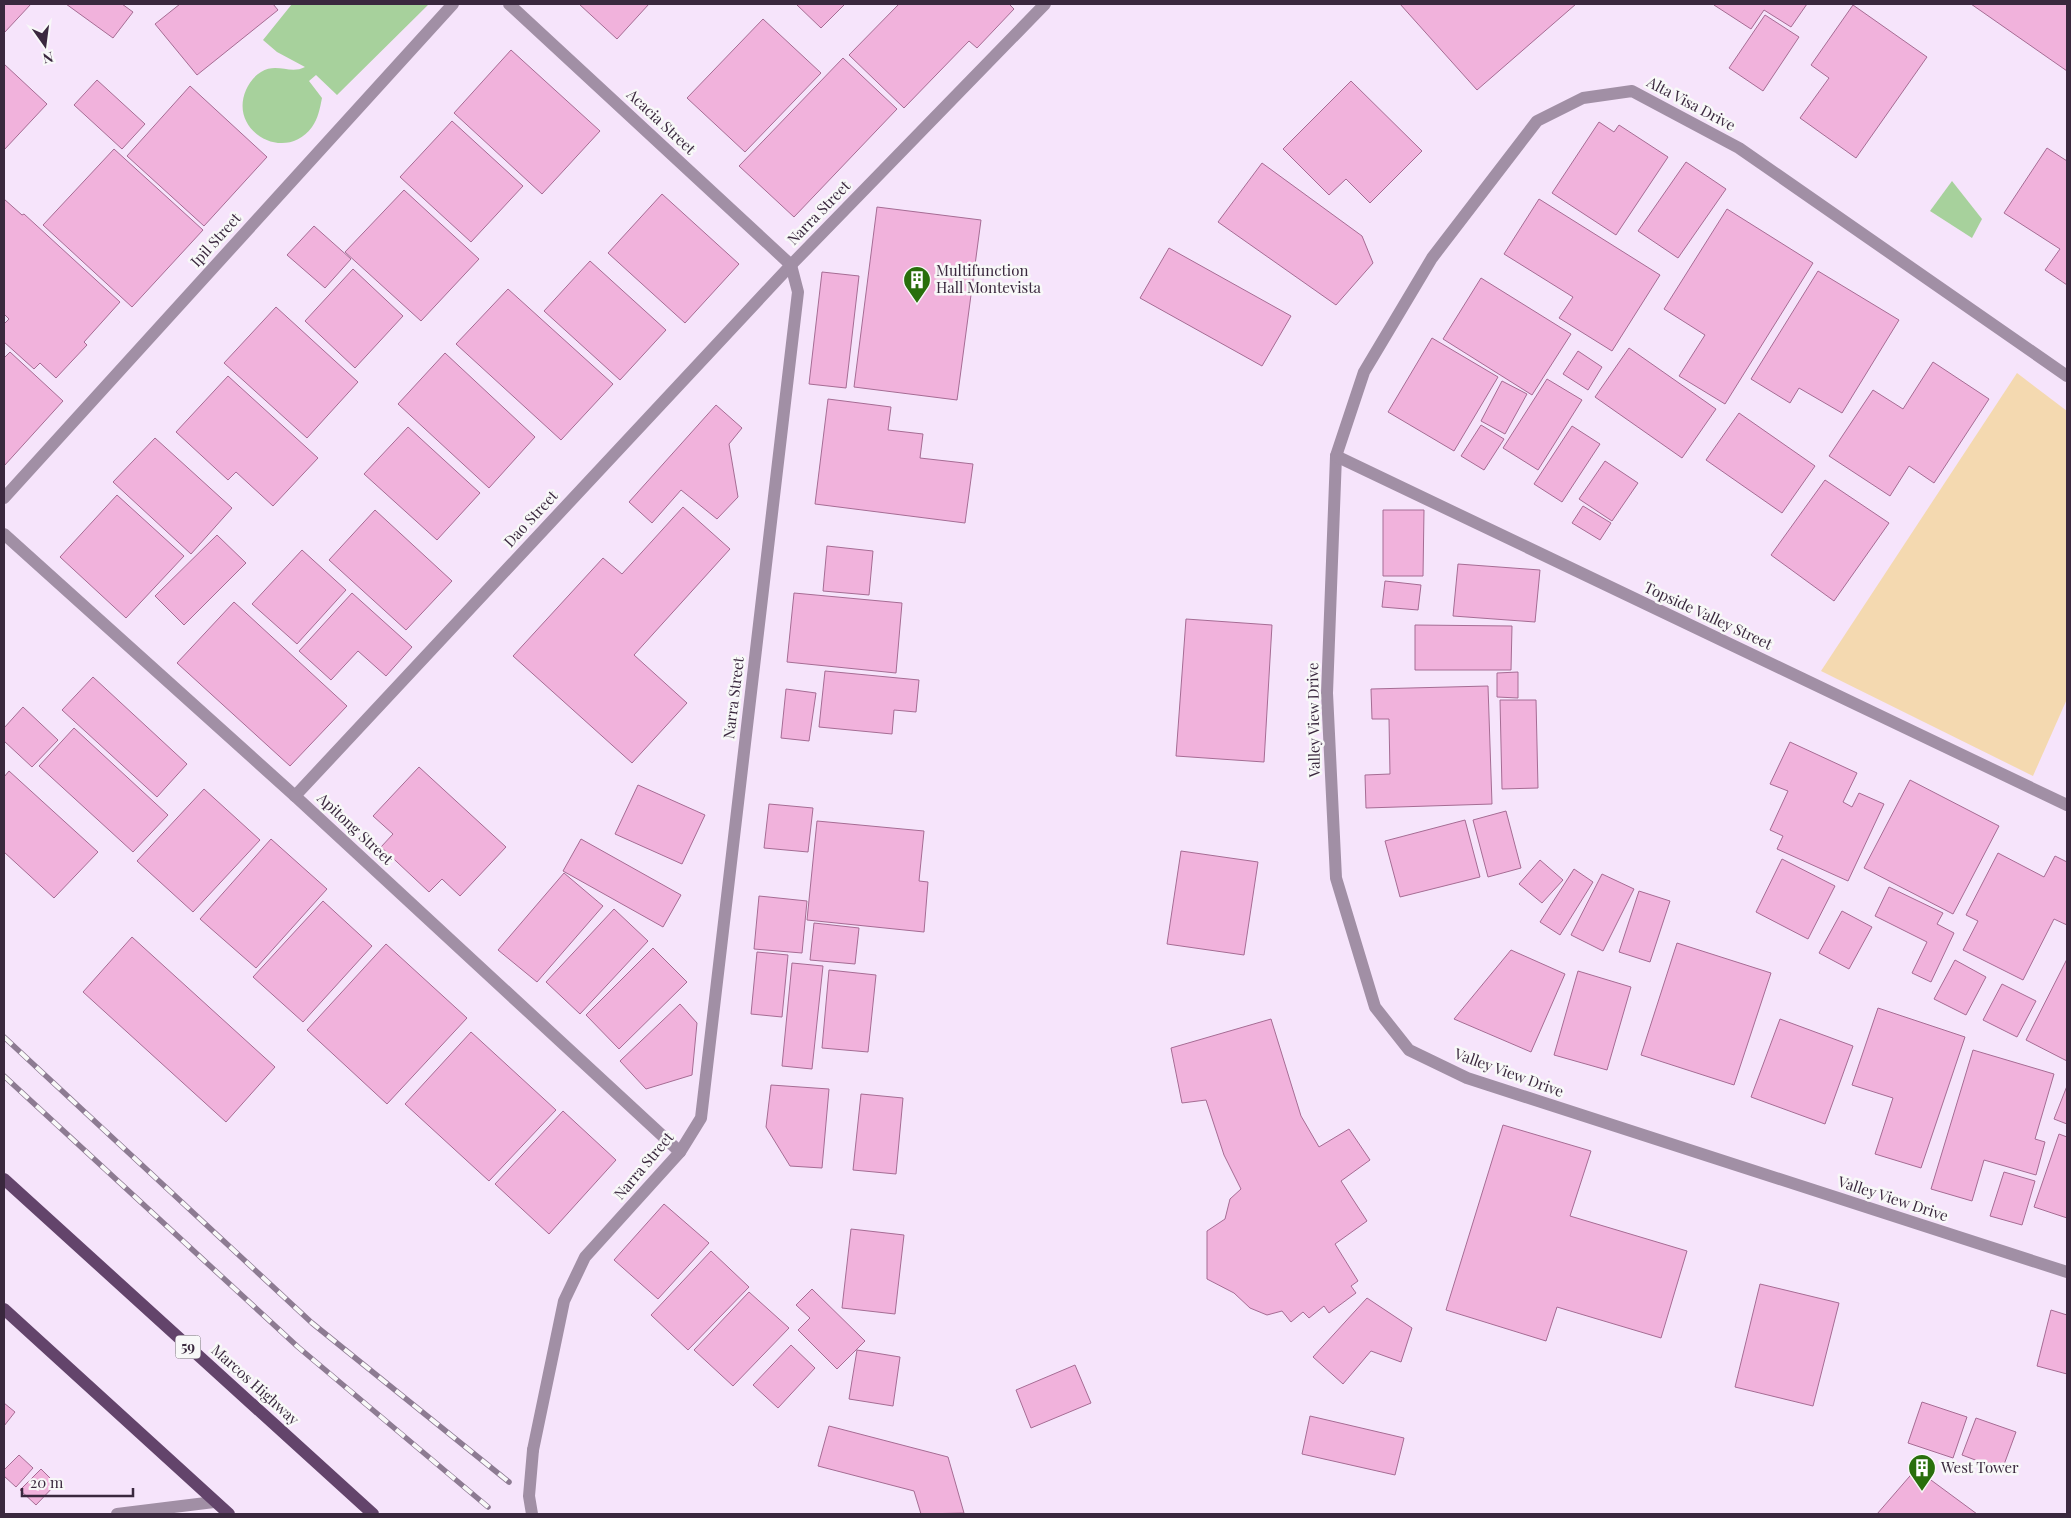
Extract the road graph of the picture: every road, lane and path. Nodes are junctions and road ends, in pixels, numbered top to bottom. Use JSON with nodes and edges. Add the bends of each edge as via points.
{"nodes":[{"id":1,"x":453,"y":4,"type":"edge"},
{"id":2,"x":509,"y":4,"type":"edge"},
{"id":3,"x":1045,"y":4,"type":"edge"},
{"id":4,"x":791,"y":265,"type":"junction"},
{"id":5,"x":2067,"y":376,"type":"edge"},
{"id":6,"x":1336,"y":456,"type":"junction"},
{"id":7,"x":4,"y":498,"type":"edge"},
{"id":8,"x":4,"y":534,"type":"edge"},
{"id":9,"x":295,"y":796,"type":"junction"},
{"id":10,"x":2067,"y":805,"type":"edge"},
{"id":11,"x":680,"y":1152,"type":"junction"},
{"id":12,"x":4,"y":1179,"type":"edge"},
{"id":13,"x":2067,"y":1272,"type":"edge"},
{"id":14,"x":4,"y":1309,"type":"edge"},
{"id":15,"x":214,"y":1502,"type":"junction"},
{"id":16,"x":117,"y":1514,"type":"edge"},
{"id":17,"x":229,"y":1514,"type":"edge"},
{"id":18,"x":373,"y":1514,"type":"edge"},
{"id":19,"x":532,"y":1514,"type":"edge"}],
"edges":[{"from":1,"to":7,"type":"street","name":"Ipil Street"},
{"from":2,"to":4,"type":"street","name":"Acacia Street"},
{"from":3,"to":4,"type":"street","name":"Narra Street"},
{"from":4,"to":9,"type":"street","name":"Dao Street"},
{"from":4,"to":11,"type":"street","name":"Narra Street","via":[[798,292],[701,1118]]},
{"from":5,"to":6,"type":"street","name":"Alta Visa Drive","via":[[1739,148],[1632,92],[1583,98],[1537,121],[1422,274],[1364,372]]},
{"from":6,"to":10,"type":"street","name":"Topside Valley Street"},
{"from":6,"to":13,"type":"street","name":"Valley View Drive","via":[[1327,693],[1336,878],[1375,1006],[1409,1050],[1467,1078]]},
{"from":8,"to":9,"type":"street","name":"Apitong Street"},
{"from":9,"to":11,"type":"street","name":"Apitong Street"},
{"from":11,"to":19,"type":"street","name":"Narra Street","bridge":true,"via":[[585,1257],[564,1301],[533,1450],[529,1496]]},
{"from":12,"to":18,"type":"main road","name":"Marcos Highway","number":"59"},
{"from":14,"to":15,"type":"main road"},
{"from":15,"to":16,"type":"street"},
{"from":15,"to":17,"type":"main road"}]}
